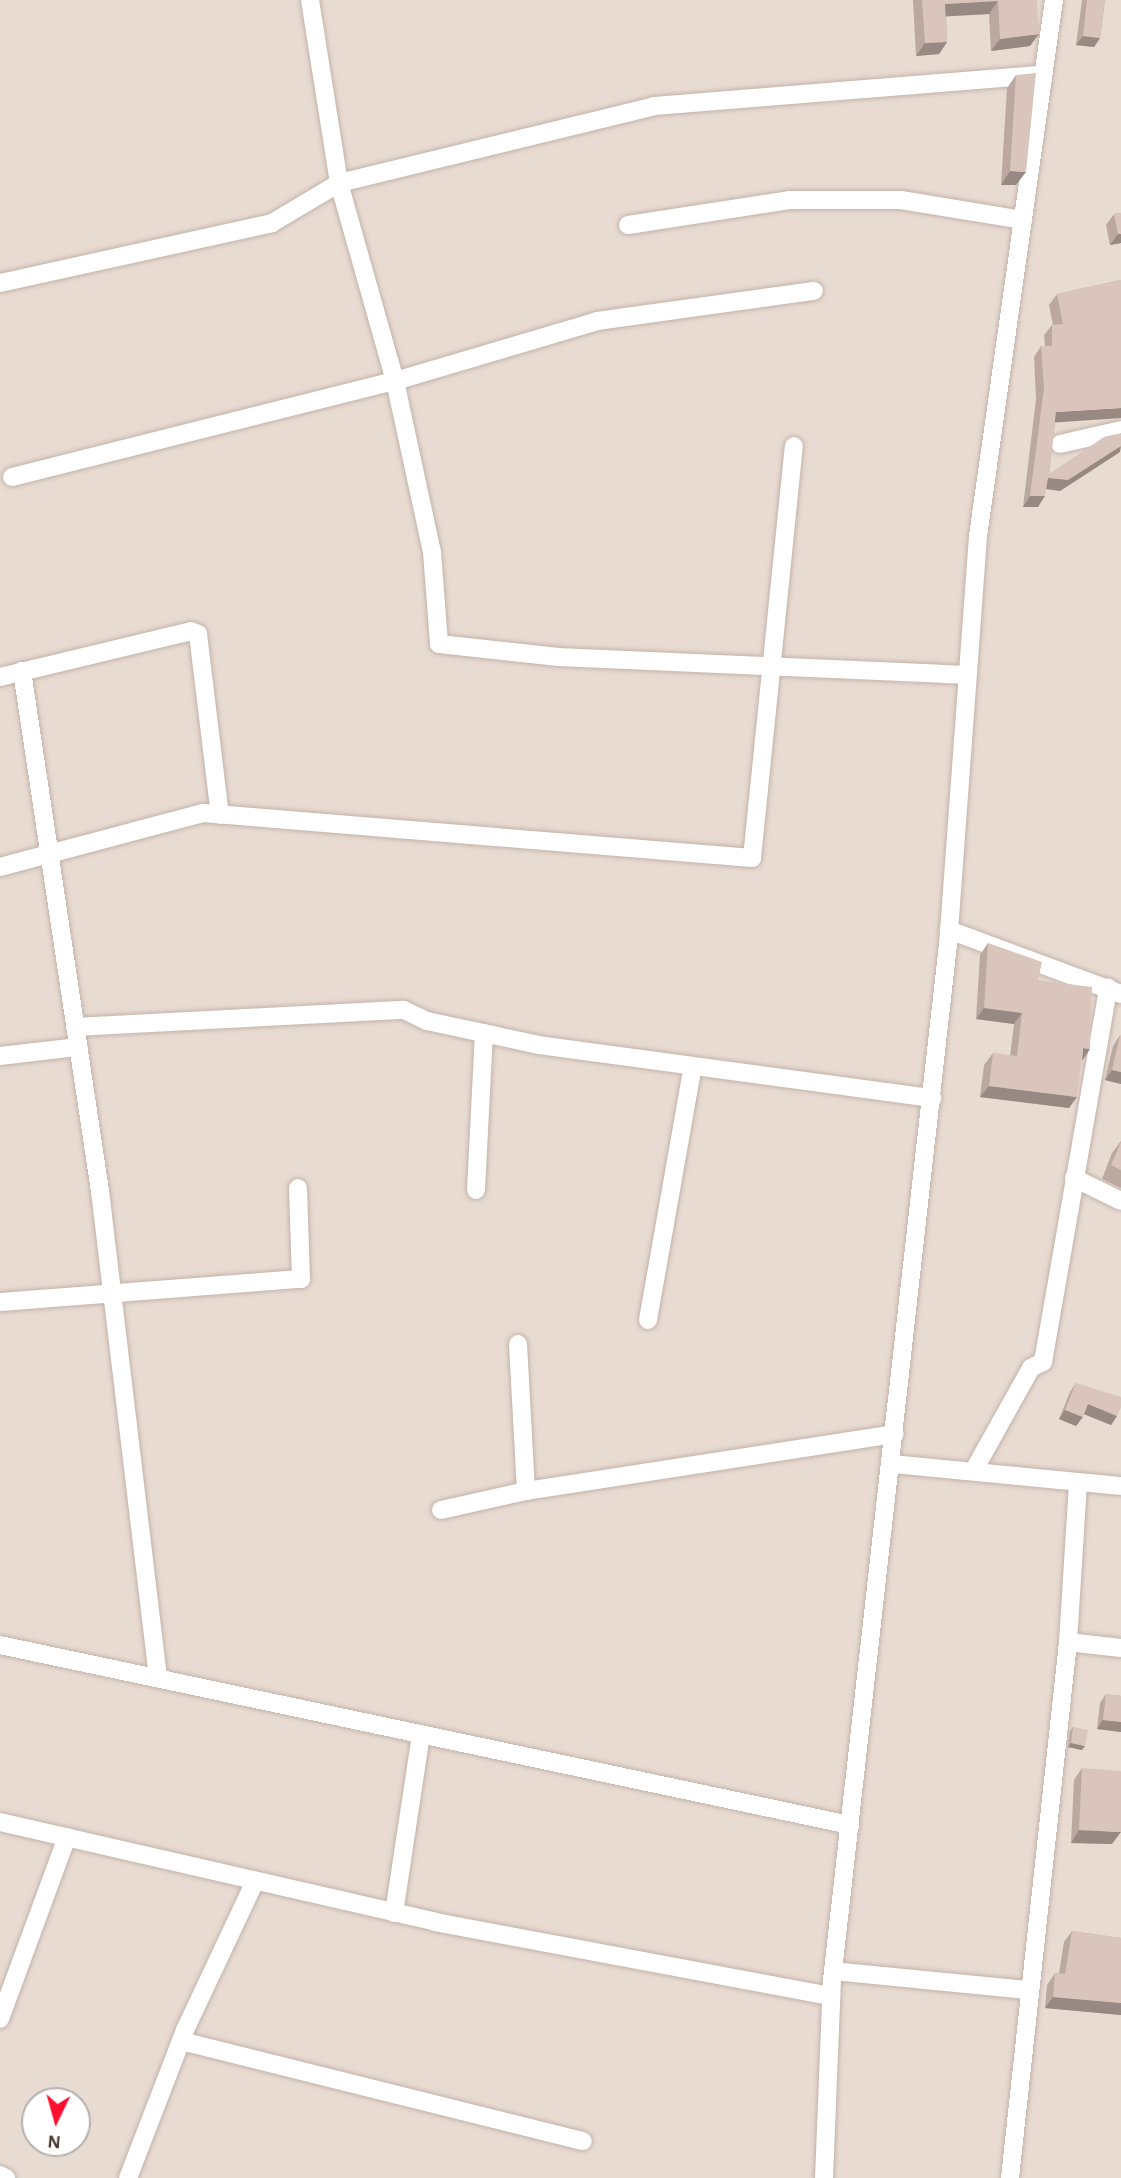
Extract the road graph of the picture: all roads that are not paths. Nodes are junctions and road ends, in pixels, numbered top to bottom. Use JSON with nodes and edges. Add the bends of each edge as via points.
{"nodes":[{"id":1,"x":310,"y":0,"type":"edge"},
{"id":2,"x":1054,"y":0,"type":"edge"},
{"id":3,"x":1043,"y":74,"type":"junction"},
{"id":4,"x":339,"y":183,"type":"junction"},
{"id":5,"x":1023,"y":220,"type":"junction"},
{"id":6,"x":628,"y":225,"type":"dead end"},
{"id":7,"x":0,"y":284,"type":"edge"},
{"id":8,"x":814,"y":290,"type":"dead end"},
{"id":9,"x":395,"y":381,"type":"junction"},
{"id":10,"x":1121,"y":430,"type":"edge"},
{"id":11,"x":1060,"y":444,"type":"dead end"},
{"id":12,"x":794,"y":446,"type":"dead end"},
{"id":13,"x":12,"y":477,"type":"dead end"},
{"id":14,"x":773,"y":670,"type":"junction"},
{"id":15,"x":22,"y":671,"type":"junction"},
{"id":16,"x":968,"y":675,"type":"junction"},
{"id":17,"x":0,"y":677,"type":"edge"},
{"id":18,"x":220,"y":815,"type":"junction"},
{"id":19,"x":49,"y":856,"type":"junction"},
{"id":20,"x":0,"y":867,"type":"edge"},
{"id":21,"x":949,"y":930,"type":"junction"},
{"id":22,"x":1115,"y":991,"type":"edge"},
{"id":23,"x":75,"y":1027,"type":"junction"},
{"id":24,"x":484,"y":1033,"type":"junction"},
{"id":25,"x":78,"y":1047,"type":"junction"},
{"id":26,"x":0,"y":1056,"type":"edge"},
{"id":27,"x":693,"y":1066,"type":"junction"},
{"id":28,"x":932,"y":1098,"type":"junction"},
{"id":29,"x":1074,"y":1178,"type":"junction"},
{"id":30,"x":298,"y":1188,"type":"dead end"},
{"id":31,"x":476,"y":1190,"type":"dead end"},
{"id":32,"x":1121,"y":1200,"type":"edge"},
{"id":33,"x":111,"y":1291,"type":"junction"},
{"id":34,"x":0,"y":1302,"type":"edge"},
{"id":35,"x":648,"y":1320,"type":"dead end"},
{"id":36,"x":518,"y":1344,"type":"dead end"},
{"id":37,"x":895,"y":1434,"type":"junction"},
{"id":38,"x":892,"y":1464,"type":"junction"},
{"id":39,"x":974,"y":1470,"type":"junction"},
{"id":40,"x":1078,"y":1483,"type":"junction"},
{"id":41,"x":1121,"y":1486,"type":"edge"},
{"id":42,"x":526,"y":1491,"type":"junction"},
{"id":43,"x":441,"y":1510,"type":"dead end"},
{"id":44,"x":1068,"y":1642,"type":"junction"},
{"id":45,"x":0,"y":1645,"type":"edge"},
{"id":46,"x":1121,"y":1648,"type":"edge"},
{"id":47,"x":158,"y":1678,"type":"junction"},
{"id":48,"x":421,"y":1734,"type":"junction"},
{"id":49,"x":0,"y":1822,"type":"edge"},
{"id":50,"x":850,"y":1825,"type":"junction"},
{"id":51,"x":67,"y":1837,"type":"junction"},
{"id":52,"x":255,"y":1881,"type":"junction"},
{"id":53,"x":394,"y":1913,"type":"junction"},
{"id":54,"x":833,"y":1971,"type":"junction"},
{"id":55,"x":1028,"y":1990,"type":"junction"},
{"id":56,"x":831,"y":1996,"type":"junction"},
{"id":57,"x":0,"y":2020,"type":"edge"},
{"id":58,"x":181,"y":2041,"type":"junction"},
{"id":59,"x":583,"y":2141,"type":"dead end"},
{"id":60,"x":0,"y":2175,"type":"edge"},
{"id":61,"x":6,"y":2178,"type":"edge"},
{"id":62,"x":128,"y":2178,"type":"edge"},
{"id":63,"x":824,"y":2178,"type":"edge"},
{"id":64,"x":1010,"y":2178,"type":"edge"}],
"edges":[{"from":1,"to":4,"type":"street"},
{"from":2,"to":3,"type":"street"},
{"from":3,"to":4,"type":"street","via":[[653,106]]},
{"from":3,"to":5,"type":"street"},
{"from":4,"to":7,"type":"street","via":[[272,223]]},
{"from":4,"to":9,"type":"street"},
{"from":5,"to":6,"type":"street","via":[[901,200],[789,200]]},
{"from":5,"to":16,"type":"street","via":[[978,536]]},
{"from":8,"to":9,"type":"street","via":[[597,321]]},
{"from":9,"to":13,"type":"street"},
{"from":9,"to":14,"type":"street","via":[[432,552],[439,644],[454,650]]},
{"from":10,"to":11,"type":"street"},
{"from":12,"to":14,"type":"street"},
{"from":14,"to":16,"type":"street"},
{"from":14,"to":18,"type":"street","via":[[756,850],[744,861]]},
{"from":15,"to":17,"type":"street"},
{"from":15,"to":18,"type":"street","via":[[198,634]]},
{"from":15,"to":19,"type":"street"},
{"from":16,"to":21,"type":"street"},
{"from":18,"to":19,"type":"street","via":[[190,815]]},
{"from":19,"to":20,"type":"street"},
{"from":19,"to":23,"type":"street"},
{"from":21,"to":22,"type":"street"},
{"from":21,"to":28,"type":"street"},
{"from":22,"to":29,"type":"street"},
{"from":23,"to":24,"type":"street","via":[[404,1010]]},
{"from":23,"to":25,"type":"street"},
{"from":24,"to":27,"type":"street"},
{"from":24,"to":31,"type":"street"},
{"from":25,"to":26,"type":"street"},
{"from":25,"to":33,"type":"street"},
{"from":27,"to":28,"type":"street"},
{"from":27,"to":35,"type":"street"},
{"from":28,"to":37,"type":"street"},
{"from":29,"to":32,"type":"street"},
{"from":29,"to":39,"type":"street","via":[[1043,1362],[1031,1368]]},
{"from":30,"to":33,"type":"street","via":[[301,1279]]},
{"from":33,"to":34,"type":"street"},
{"from":33,"to":47,"type":"street"},
{"from":36,"to":42,"type":"street"},
{"from":37,"to":38,"type":"street"},
{"from":37,"to":42,"type":"street"},
{"from":38,"to":39,"type":"street"},
{"from":38,"to":50,"type":"street"},
{"from":39,"to":40,"type":"street"},
{"from":40,"to":41,"type":"street"},
{"from":40,"to":44,"type":"street"},
{"from":42,"to":43,"type":"street"},
{"from":44,"to":46,"type":"street"},
{"from":44,"to":55,"type":"street"},
{"from":45,"to":47,"type":"street"},
{"from":47,"to":48,"type":"street"},
{"from":48,"to":50,"type":"street"},
{"from":48,"to":53,"type":"street"},
{"from":49,"to":51,"type":"street"},
{"from":50,"to":54,"type":"street"},
{"from":51,"to":52,"type":"street"},
{"from":51,"to":57,"type":"street"},
{"from":52,"to":53,"type":"street"},
{"from":52,"to":58,"type":"street"},
{"from":53,"to":56,"type":"street"},
{"from":54,"to":55,"type":"street"},
{"from":54,"to":56,"type":"street"},
{"from":55,"to":64,"type":"street"},
{"from":56,"to":63,"type":"street"},
{"from":58,"to":59,"type":"street"},
{"from":58,"to":62,"type":"street"},
{"from":60,"to":61,"type":"street"}]}
